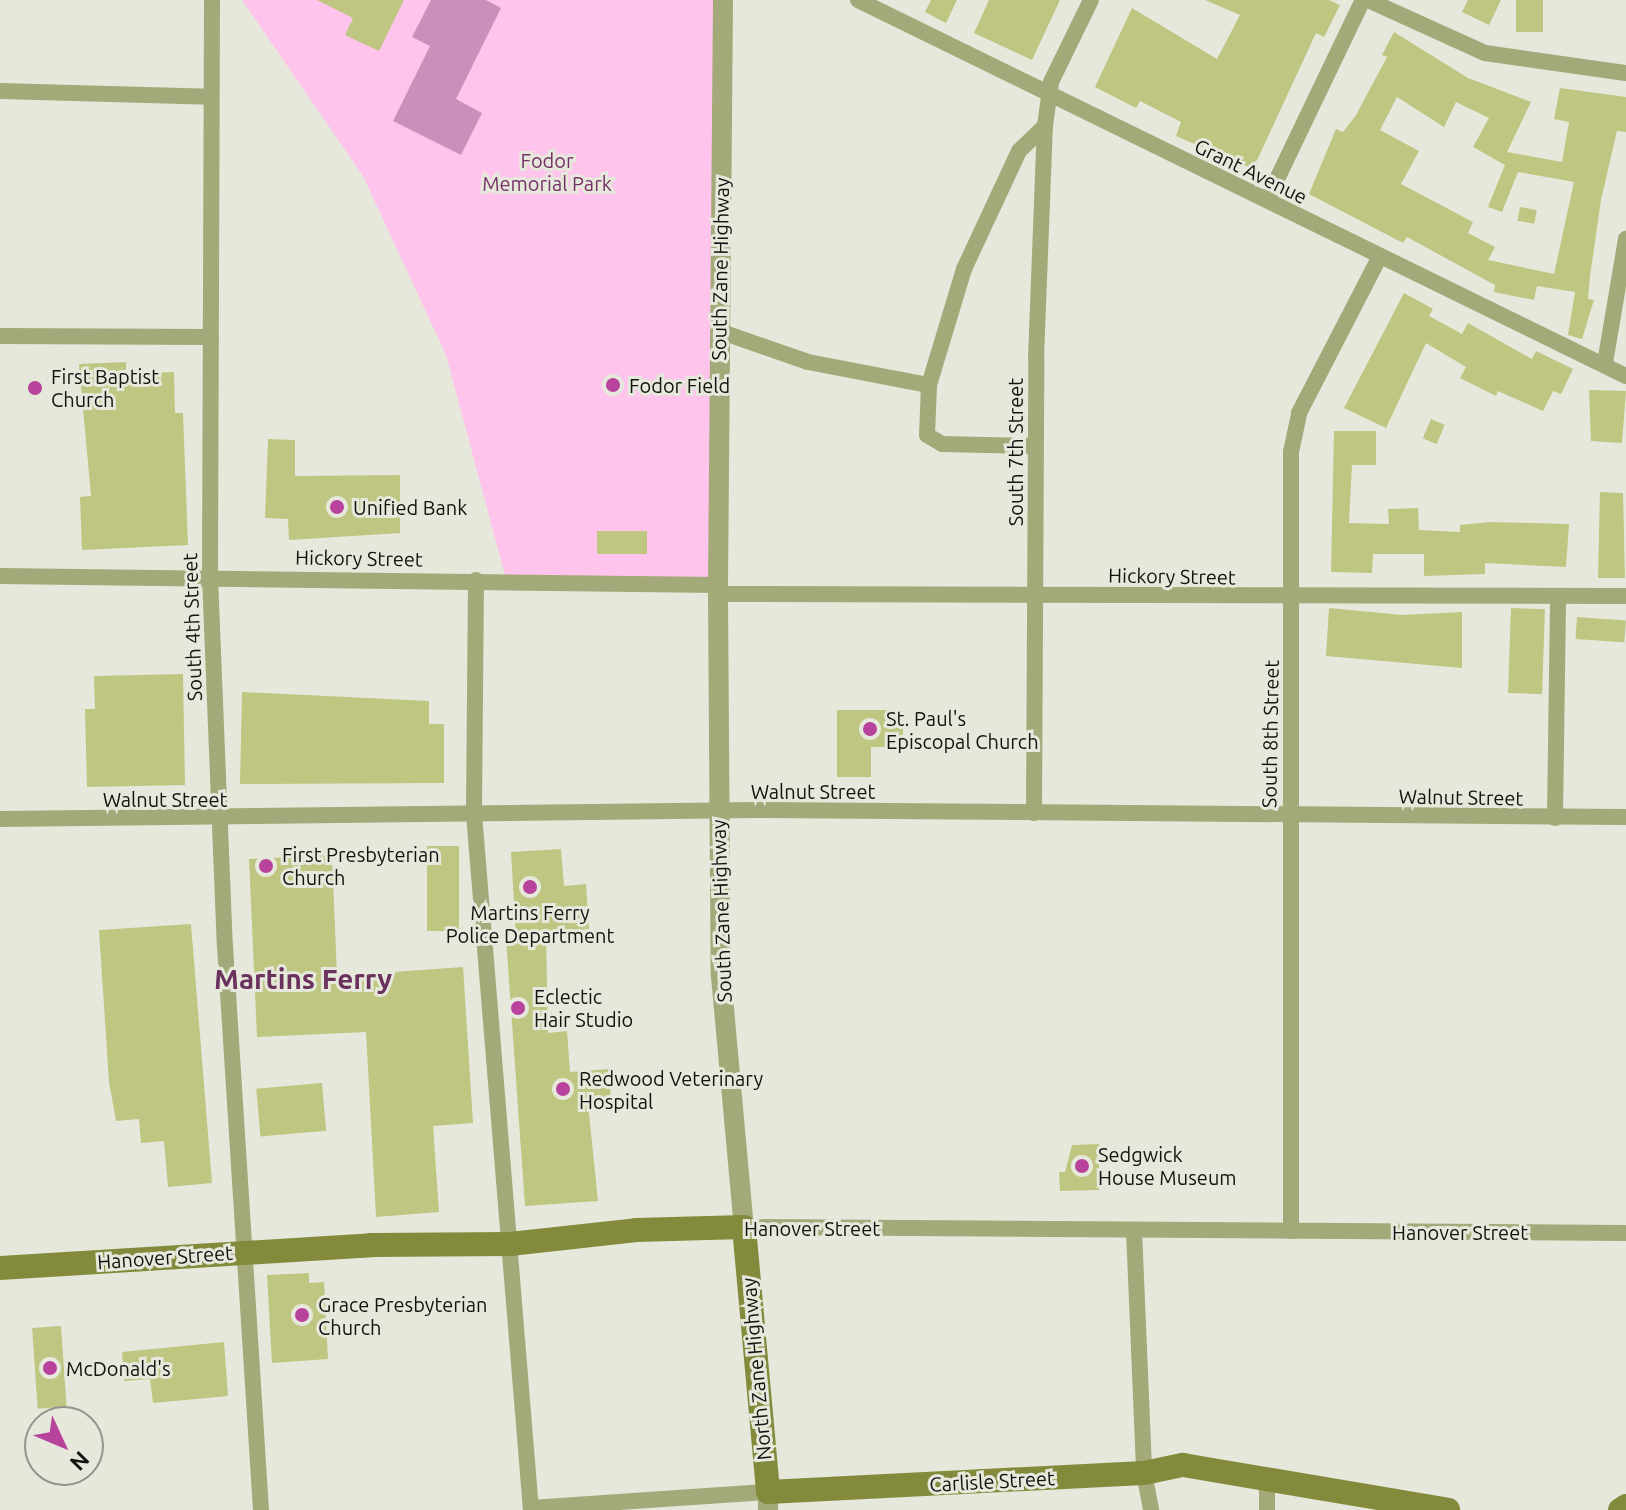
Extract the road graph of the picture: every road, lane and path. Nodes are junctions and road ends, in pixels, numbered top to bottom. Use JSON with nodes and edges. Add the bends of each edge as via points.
{"nodes":[{"id":1,"x":212,"y":0,"type":"edge"},
{"id":2,"x":723,"y":0,"type":"edge"},
{"id":3,"x":858,"y":0,"type":"edge"},
{"id":4,"x":1091,"y":0,"type":"edge"},
{"id":5,"x":1366,"y":0,"type":"edge"},
{"id":6,"x":1626,"y":73,"type":"edge"},
{"id":7,"x":0,"y":91,"type":"edge"},
{"id":8,"x":1048,"y":92,"type":"junction"},
{"id":9,"x":210,"y":97,"type":"junction"},
{"id":10,"x":1045,"y":126,"type":"junction"},
{"id":11,"x":1267,"y":200,"type":"junction"},
{"id":12,"x":1626,"y":239,"type":"edge"},
{"id":13,"x":1379,"y":258,"type":"junction"},
{"id":14,"x":719,"y":331,"type":"junction"},
{"id":15,"x":0,"y":336,"type":"edge"},
{"id":16,"x":211,"y":337,"type":"junction"},
{"id":17,"x":1605,"y":363,"type":"junction"},
{"id":18,"x":1626,"y":376,"type":"edge"},
{"id":19,"x":929,"y":385,"type":"junction"},
{"id":20,"x":1035,"y":446,"type":"junction"},
{"id":21,"x":0,"y":576,"type":"edge"},
{"id":22,"x":210,"y":577,"type":"junction"},
{"id":23,"x":476,"y":580,"type":"junction"},
{"id":24,"x":718,"y":590,"type":"junction"},
{"id":25,"x":1033,"y":595,"type":"junction"},
{"id":26,"x":1558,"y":596,"type":"junction"},
{"id":27,"x":1626,"y":596,"type":"edge"},
{"id":28,"x":1291,"y":598,"type":"junction"},
{"id":29,"x":718,"y":811,"type":"junction"},
{"id":30,"x":1034,"y":813,"type":"junction"},
{"id":31,"x":474,"y":814,"type":"junction"},
{"id":32,"x":1289,"y":815,"type":"junction"},
{"id":33,"x":1626,"y":817,"type":"edge"},
{"id":34,"x":1555,"y":818,"type":"junction"},
{"id":35,"x":0,"y":819,"type":"edge"},
{"id":36,"x":219,"y":819,"type":"junction"},
{"id":37,"x":744,"y":1227,"type":"junction"},
{"id":38,"x":1134,"y":1230,"type":"junction"},
{"id":39,"x":1291,"y":1231,"type":"junction"},
{"id":40,"x":1626,"y":1233,"type":"edge"},
{"id":41,"x":510,"y":1244,"type":"junction"},
{"id":42,"x":247,"y":1252,"type":"junction"},
{"id":43,"x":0,"y":1268,"type":"edge"},
{"id":44,"x":1144,"y":1473,"type":"junction"},
{"id":45,"x":1267,"y":1478,"type":"junction"},
{"id":46,"x":768,"y":1501,"type":"edge"},
{"id":47,"x":1386,"y":1504,"type":"edge"},
{"id":48,"x":1626,"y":1506,"type":"edge"},
{"id":49,"x":531,"y":1509,"type":"edge"},
{"id":50,"x":261,"y":1510,"type":"edge"},
{"id":51,"x":1151,"y":1510,"type":"edge"},
{"id":52,"x":1267,"y":1510,"type":"edge"},
{"id":53,"x":1448,"y":1510,"type":"edge"},
{"id":54,"x":1620,"y":1510,"type":"edge"}],
"edges":[{"from":1,"to":9,"type":"street","name":"South 4th Street"},
{"from":2,"to":14,"type":"street","name":"South Zane Highway"},
{"from":3,"to":8,"type":"street","name":"Grant Avenue"},
{"from":4,"to":8,"type":"street"},
{"from":5,"to":6,"type":"street","via":[[1485,53]]},
{"from":5,"to":11,"type":"street"},
{"from":7,"to":9,"type":"street"},
{"from":8,"to":10,"type":"street","name":"South 7th Street"},
{"from":8,"to":11,"type":"street","name":"Grant Avenue"},
{"from":9,"to":16,"type":"street","name":"South 4th Street"},
{"from":10,"to":19,"type":"street","via":[[1019,151],[984,218]]},
{"from":10,"to":20,"type":"street","name":"South 7th Street"},
{"from":11,"to":13,"type":"street","name":"Grant Avenue"},
{"from":12,"to":17,"type":"street"},
{"from":13,"to":17,"type":"street","name":"Grant Avenue"},
{"from":13,"to":28,"type":"street","name":"South 8th Street","via":[[1295,423]]},
{"from":14,"to":19,"type":"street","via":[[808,362]]},
{"from":14,"to":24,"type":"street","name":"South Zane Highway"},
{"from":15,"to":16,"type":"street"},
{"from":16,"to":22,"type":"street","name":"South 4th Street"},
{"from":17,"to":18,"type":"street","name":"Grant Avenue"},
{"from":19,"to":20,"type":"street","via":[[930,440]]},
{"from":20,"to":25,"type":"street","name":"South 7th Street"},
{"from":21,"to":22,"type":"street","name":"Hickory Street"},
{"from":22,"to":23,"type":"street","name":"Hickory Street"},
{"from":22,"to":36,"type":"street","name":"South 4th Street"},
{"from":23,"to":24,"type":"street","name":"Hickory Street"},
{"from":23,"to":31,"type":"street"},
{"from":24,"to":25,"type":"street","name":"Hickory Street"},
{"from":24,"to":29,"type":"street","name":"South Zane Highway"},
{"from":25,"to":28,"type":"street","name":"Hickory Street"},
{"from":25,"to":30,"type":"street","name":"South 7th Street"},
{"from":26,"to":27,"type":"street","name":"Hickory Street"},
{"from":26,"to":28,"type":"street","name":"Hickory Street"},
{"from":26,"to":34,"type":"street"},
{"from":28,"to":32,"type":"street","name":"South 8th Street"},
{"from":29,"to":30,"type":"street","name":"Walnut Street"},
{"from":29,"to":31,"type":"street","name":"Walnut Street"},
{"from":29,"to":37,"type":"street","name":"South Zane Highway","via":[[721,976]]},
{"from":30,"to":32,"type":"street","name":"Walnut Street"},
{"from":31,"to":36,"type":"street","name":"Walnut Street"},
{"from":31,"to":41,"type":"street"},
{"from":32,"to":34,"type":"street","name":"Walnut Street"},
{"from":32,"to":39,"type":"street","name":"South 8th Street"},
{"from":33,"to":34,"type":"street","name":"Walnut Street"},
{"from":35,"to":36,"type":"street","name":"Walnut Street"},
{"from":36,"to":42,"type":"street","name":"South 4th Street"},
{"from":37,"to":38,"type":"street","name":"Hanover Street"},
{"from":37,"to":41,"type":"main road","name":"Hanover Street","via":[[636,1230]]},
{"from":37,"to":46,"type":"main road","name":"North Zane Highway"},
{"from":38,"to":39,"type":"street","name":"Hanover Street"},
{"from":38,"to":44,"type":"street"},
{"from":39,"to":40,"type":"street","name":"Hanover Street"},
{"from":41,"to":42,"type":"main road","name":"Hanover Street"},
{"from":41,"to":49,"type":"street"},
{"from":42,"to":43,"type":"main road","name":"Hanover Street"},
{"from":42,"to":50,"type":"street","name":"South 4th Street"},
{"from":44,"to":45,"type":"main road","name":"Carlisle Street","via":[[1183,1465]]},
{"from":44,"to":46,"type":"main road","name":"Carlisle Street"},
{"from":44,"to":51,"type":"street"},
{"from":45,"to":47,"type":"main road","name":"Carlisle Street"},
{"from":45,"to":52,"type":"street"},
{"from":46,"to":49,"type":"street","name":"Carlisle Street"},
{"from":47,"to":53,"type":"main road","name":"Carlisle Street"},
{"from":48,"to":54,"type":"main road"}]}
